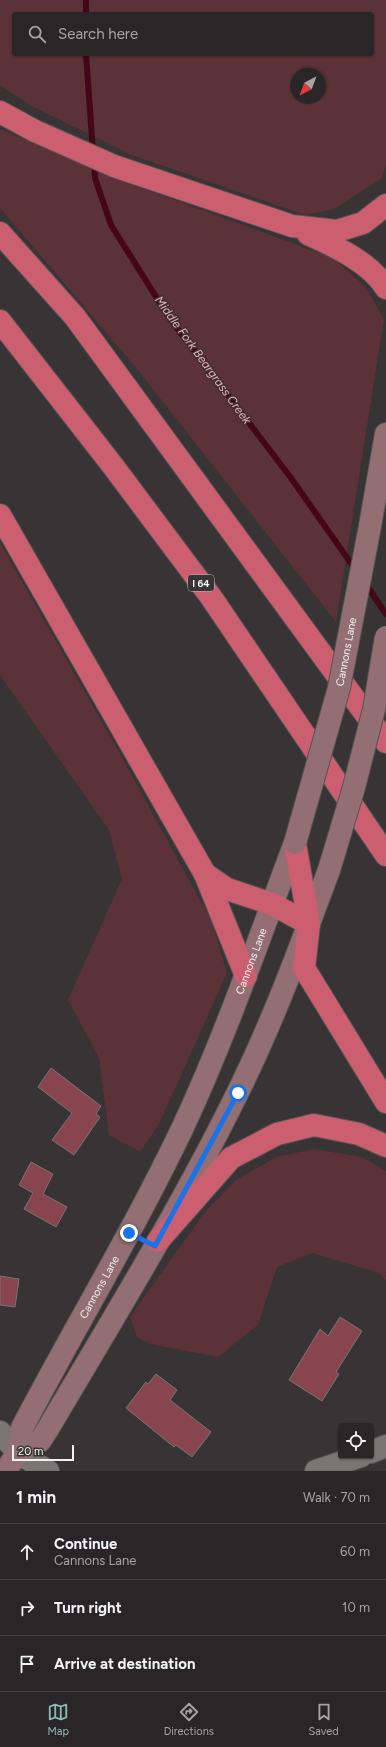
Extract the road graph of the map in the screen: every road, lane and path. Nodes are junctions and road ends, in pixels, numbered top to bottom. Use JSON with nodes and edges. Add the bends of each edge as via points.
{"nodes":[{"id":1,"x":0,"y":112,"type":"edge"},
{"id":2,"x":386,"y":204,"type":"edge"},
{"id":3,"x":292,"y":226,"type":"junction"},
{"id":4,"x":0,"y":233,"type":"edge"},
{"id":5,"x":386,"y":288,"type":"edge"},
{"id":6,"x":0,"y":321,"type":"edge"},
{"id":7,"x":386,"y":434,"type":"edge"},
{"id":8,"x":0,"y":515,"type":"edge"},
{"id":9,"x":386,"y":637,"type":"edge"},
{"id":10,"x":386,"y":742,"type":"edge"},
{"id":11,"x":295,"y":843,"type":"junction"},
{"id":12,"x":386,"y":855,"type":"edge"},
{"id":13,"x":205,"y":874,"type":"junction"},
{"id":14,"x":272,"y":904,"type":"junction"},
{"id":15,"x":309,"y":924,"type":"junction"},
{"id":16,"x":246,"y":976,"type":"junction"},
{"id":17,"x":386,"y":1102,"type":"edge"},
{"id":18,"x":386,"y":1146,"type":"edge"},
{"id":19,"x":129,"y":1233,"type":"junction"},
{"id":20,"x":156,"y":1244,"type":"junction"},
{"id":21,"x":0,"y":1432,"type":"edge"},
{"id":22,"x":386,"y":1446,"type":"edge"},
{"id":23,"x":374,"y":1451,"type":"edge"},
{"id":24,"x":9,"y":1452,"type":"edge"},
{"id":25,"x":352,"y":1459,"type":"edge"},
{"id":26,"x":4,"y":1471,"type":"edge"},
{"id":27,"x":48,"y":1471,"type":"edge"},
{"id":28,"x":316,"y":1471,"type":"edge"}],
"edges":[{"from":1,"to":3,"type":"highway","via":[[35,131],[114,166]]},
{"from":2,"to":3,"type":"highway","via":[[363,223],[337,231]]},
{"from":3,"to":5,"type":"highway","via":[[339,248],[362,264]]},
{"from":4,"to":10,"type":"highway","via":[[75,316]]},
{"from":6,"to":12,"type":"highway","number":"I 64","via":[[211,597]]},
{"from":7,"to":11,"type":"main road","name":"Cannons Lane","bridge":true,"via":[[340,688]]},
{"from":8,"to":13,"type":"highway"},
{"from":9,"to":15,"type":"main road","name":"Cannons Lane","bridge":true,"via":[[374,709],[354,787],[329,870]]},
{"from":11,"to":14,"type":"main road","name":"Cannons Lane"},
{"from":11,"to":15,"type":"highway"},
{"from":13,"to":14,"type":"highway","via":[[227,889]]},
{"from":13,"to":16,"type":"highway"},
{"from":14,"to":15,"type":"highway"},
{"from":14,"to":16,"type":"main road","name":"Cannons Lane"},
{"from":15,"to":17,"type":"highway","via":[[304,968]]},
{"from":15,"to":20,"type":"main road","name":"Cannons Lane","via":[[238,1093]]},
{"from":16,"to":19,"type":"main road","name":"Cannons Lane","via":[[183,1126]]},
{"from":18,"to":20,"type":"highway","via":[[359,1134],[314,1125],[277,1134],[231,1158]]},
{"from":19,"to":20,"type":"main road"},
{"from":19,"to":24,"type":"main road","name":"Cannons Lane"},
{"from":20,"to":24,"type":"main road","name":"Cannons Lane","via":[[40,1441]]},
{"from":21,"to":24,"type":"street"},
{"from":22,"to":23,"type":"street"},
{"from":24,"to":26,"type":"main road","name":"Cannons Lane"},
{"from":24,"to":27,"type":"street"},
{"from":25,"to":28,"type":"street"}]}
